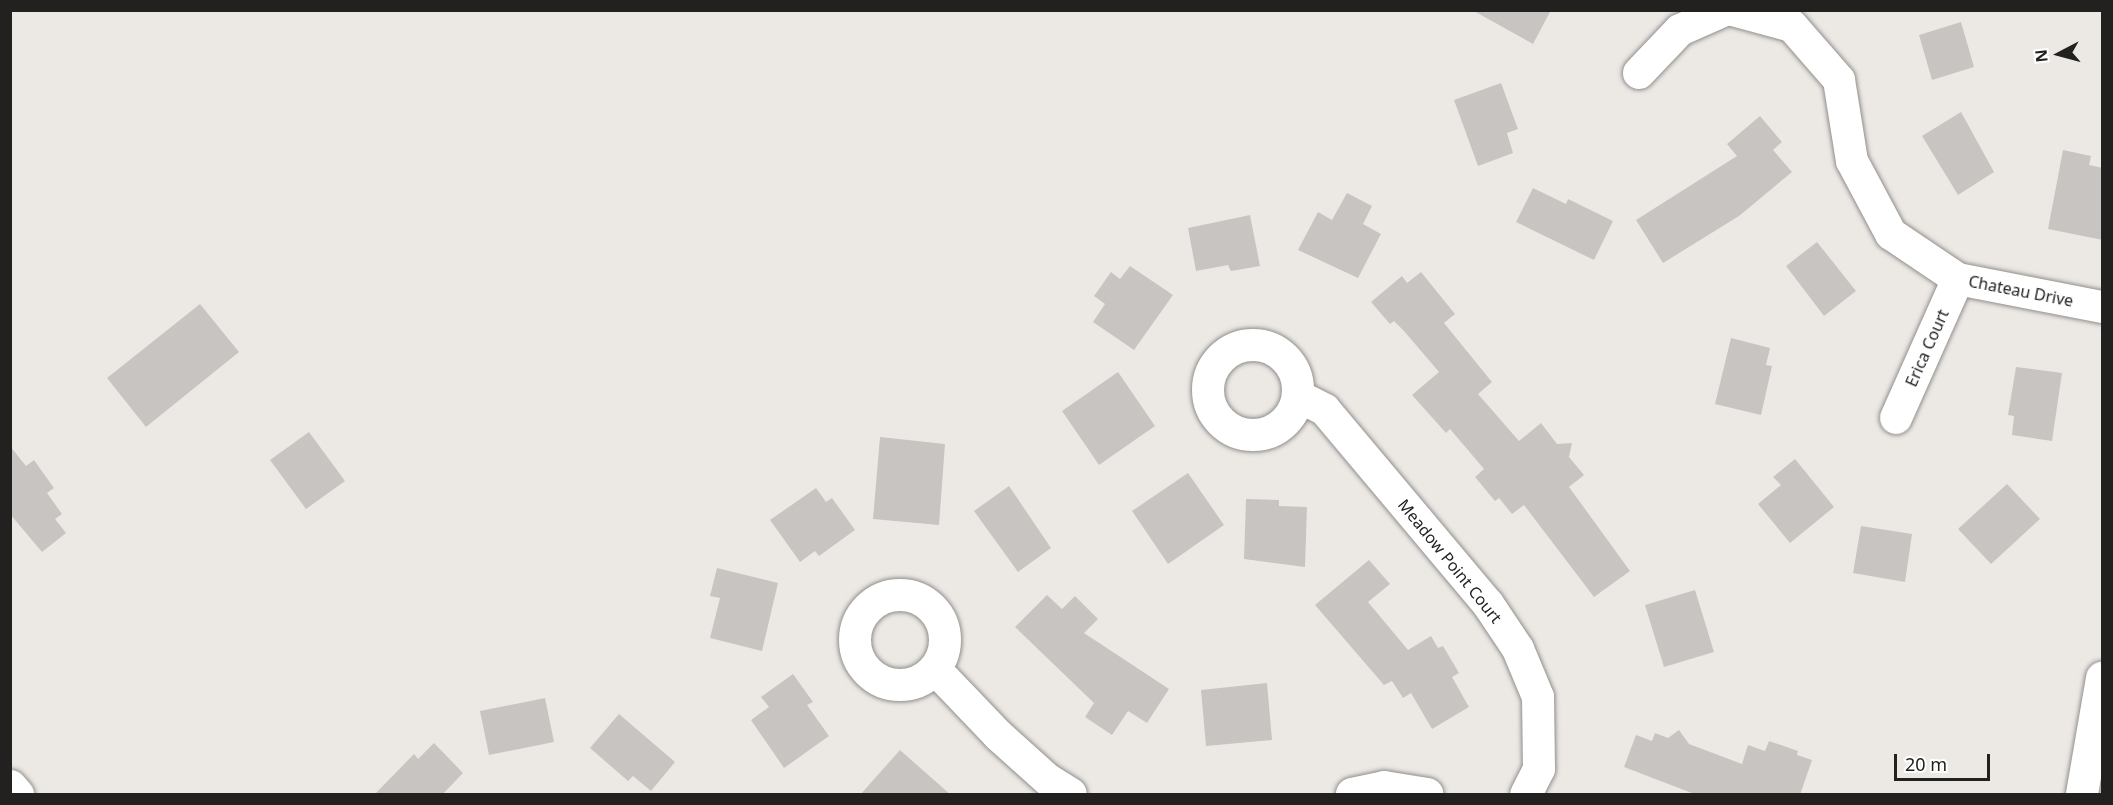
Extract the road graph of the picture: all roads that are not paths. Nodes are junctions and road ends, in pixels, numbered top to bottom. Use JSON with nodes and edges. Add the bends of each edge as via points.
{"nodes":[{"id":1,"x":1725,"y":10,"type":"edge"},
{"id":2,"x":1733,"y":10,"type":"edge"},
{"id":3,"x":1639,"y":73,"type":"dead end"},
{"id":4,"x":1958,"y":279,"type":"junction"},
{"id":5,"x":2103,"y":307,"type":"edge"},
{"id":6,"x":1298,"y":396,"type":"dead end"},
{"id":7,"x":1896,"y":418,"type":"dead end"},
{"id":8,"x":935,"y":669,"type":"dead end"},
{"id":9,"x":2103,"y":678,"type":"edge"},
{"id":10,"x":10,"y":786,"type":"edge"},
{"id":11,"x":17,"y":795,"type":"edge"},
{"id":12,"x":1071,"y":795,"type":"edge"},
{"id":13,"x":1352,"y":795,"type":"edge"},
{"id":14,"x":1427,"y":795,"type":"edge"},
{"id":15,"x":1526,"y":795,"type":"edge"},
{"id":16,"x":2082,"y":795,"type":"edge"}],
"edges":[{"from":1,"to":3,"type":"street","via":[[1680,30]]},
{"from":2,"to":4,"type":"street","name":"Chateau Drive","via":[[1792,26],[1839,80],[1852,161],[1891,234]]},
{"from":4,"to":5,"type":"street","name":"Chateau Drive"},
{"from":4,"to":7,"type":"street","name":"Erica Court"},
{"from":6,"to":15,"type":"street","name":"Meadow Point Court","via":[[1325,410],[1488,604],[1518,650],[1538,697],[1539,769]]},
{"from":8,"to":12,"type":"street","via":[[998,735]]},
{"from":9,"to":16,"type":"street"},
{"from":10,"to":11,"type":"street"},
{"from":13,"to":14,"type":"street","via":[[1384,787]]}]}
